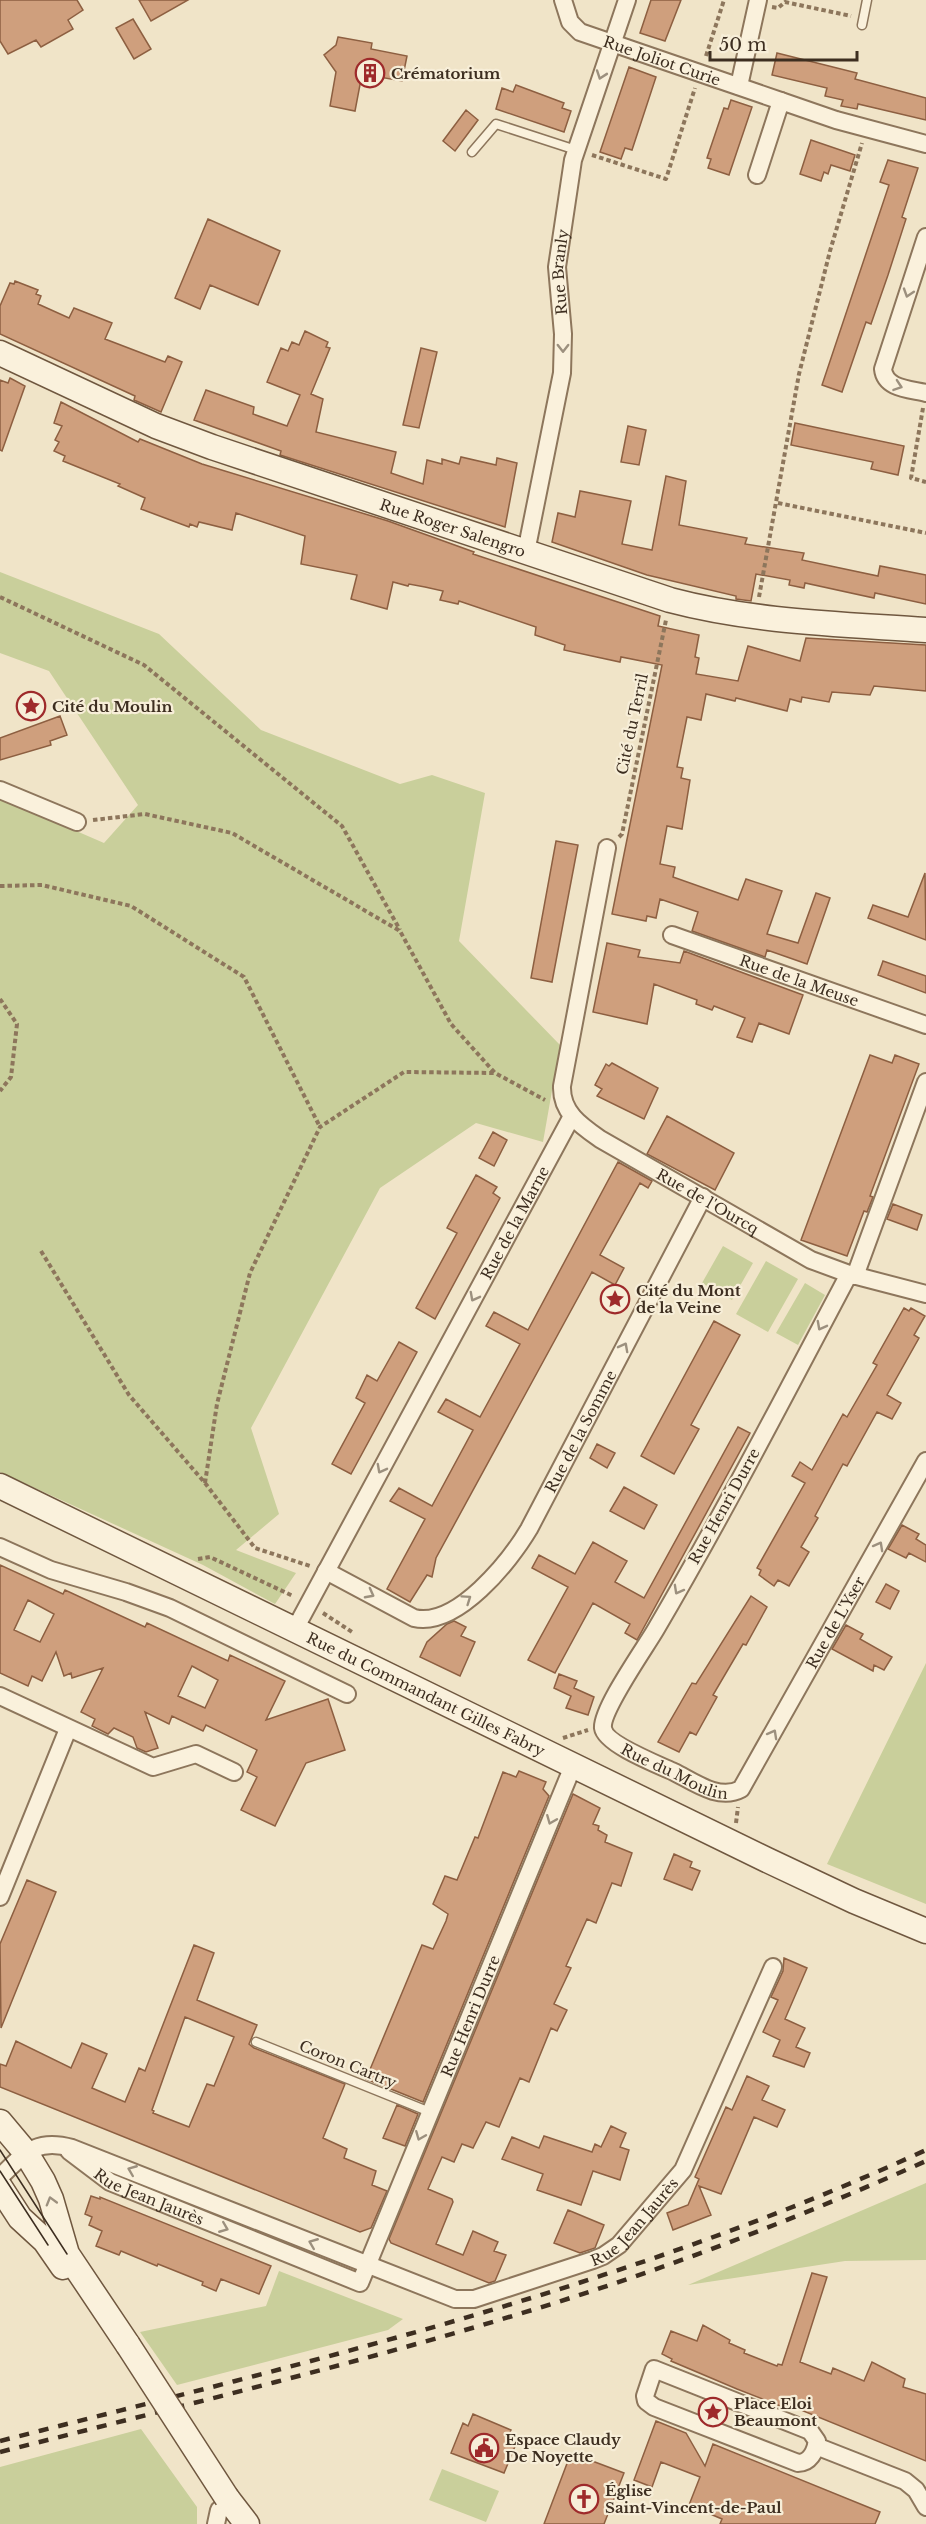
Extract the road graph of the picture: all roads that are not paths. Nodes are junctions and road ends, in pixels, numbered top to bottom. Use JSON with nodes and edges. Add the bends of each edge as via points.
{"nodes":[{"id":1,"x":563,"y":0,"type":"edge"},
{"id":2,"x":627,"y":0,"type":"edge"},
{"id":3,"x":867,"y":0,"type":"edge"},
{"id":4,"x":758,"y":2,"type":"edge"},
{"id":5,"x":863,"y":22,"type":"road end"},
{"id":6,"x":612,"y":44,"type":"junction"},
{"id":7,"x":739,"y":86,"type":"junction"},
{"id":8,"x":781,"y":101,"type":"junction"},
{"id":9,"x":926,"y":144,"type":"edge"},
{"id":10,"x":576,"y":150,"type":"junction"},
{"id":11,"x":472,"y":152,"type":"dead end"},
{"id":12,"x":757,"y":175,"type":"dead end"},
{"id":13,"x":926,"y":237,"type":"edge"},
{"id":14,"x":0,"y":353,"type":"edge"},
{"id":15,"x":926,"y":393,"type":"edge"},
{"id":16,"x":526,"y":552,"type":"junction"},
{"id":17,"x":926,"y":630,"type":"edge"},
{"id":18,"x":0,"y":790,"type":"edge"},
{"id":19,"x":77,"y":822,"type":"road end"},
{"id":20,"x":607,"y":848,"type":"road end"},
{"id":21,"x":672,"y":935,"type":"dead end"},
{"id":22,"x":926,"y":1025,"type":"edge"},
{"id":23,"x":926,"y":1082,"type":"edge"},
{"id":24,"x":568,"y":1111,"type":"junction"},
{"id":25,"x":703,"y":1197,"type":"junction"},
{"id":26,"x":852,"y":1275,"type":"junction"},
{"id":27,"x":926,"y":1294,"type":"edge"},
{"id":28,"x":926,"y":1461,"type":"edge"},
{"id":29,"x":0,"y":1486,"type":"edge"},
{"id":30,"x":0,"y":1547,"type":"edge"},
{"id":31,"x":326,"y":1571,"type":"junction"},
{"id":32,"x":295,"y":1629,"type":"junction"},
{"id":33,"x":347,"y":1694,"type":"dead end"},
{"id":34,"x":0,"y":1696,"type":"edge"},
{"id":35,"x":68,"y":1729,"type":"junction"},
{"id":36,"x":605,"y":1731,"type":"joint"},
{"id":37,"x":573,"y":1766,"type":"junction"},
{"id":38,"x":234,"y":1773,"type":"dead end"},
{"id":39,"x":745,"y":1785,"type":"joint"},
{"id":40,"x":0,"y":1897,"type":"edge"},
{"id":41,"x":854,"y":1901,"type":"junction"},
{"id":42,"x":926,"y":1931,"type":"edge"},
{"id":43,"x":926,"y":1941,"type":"edge"},
{"id":44,"x":773,"y":1967,"type":"dead end"},
{"id":45,"x":256,"y":2042,"type":"dead end"},
{"id":46,"x":430,"y":2112,"type":"junction"},
{"id":47,"x":0,"y":2122,"type":"edge"},
{"id":48,"x":26,"y":2153,"type":"junction"},
{"id":49,"x":0,"y":2177,"type":"edge"},
{"id":50,"x":0,"y":2187,"type":"edge"},
{"id":51,"x":58,"y":2250,"type":"junction"},
{"id":52,"x":367,"y":2265,"type":"junction"},
{"id":53,"x":816,"y":2446,"type":"junction"},
{"id":54,"x":926,"y":2507,"type":"edge"},
{"id":55,"x":221,"y":2511,"type":"edge"},
{"id":56,"x":247,"y":2524,"type":"edge"}],
"edges":[{"from":1,"to":6,"type":"street","name":"Rue Joliot Curie","via":[[566,15],[580,32]]},
{"from":2,"to":6,"type":"street","name":"Rue Branly"},
{"from":3,"to":5,"type":"lane"},
{"from":4,"to":7,"type":"street"},
{"from":6,"to":7,"type":"street","name":"Rue Joliot Curie"},
{"from":6,"to":10,"type":"street","name":"Rue Branly","one_way":true},
{"from":7,"to":8,"type":"street","name":"Rue Joliot Curie"},
{"from":8,"to":9,"type":"street","name":"Rue Joliot Curie"},
{"from":8,"to":12,"type":"street"},
{"from":10,"to":11,"type":"lane","via":[[496,124]]},
{"from":10,"to":16,"type":"street","name":"Rue Branly","one_way":true,"via":[[558,252],[562,374]]},
{"from":13,"to":15,"type":"street","one_way":true,"via":[[884,364],[885,378],[890,384]]},
{"from":14,"to":16,"type":"street","name":"Rue Roger Salengro","via":[[175,434]]},
{"from":16,"to":17,"type":"street","name":"Rue Roger Salengro","via":[[707,609],[756,617]]},
{"from":18,"to":19,"type":"street"},
{"from":20,"to":24,"type":"street","name":"Rue de la Marne","via":[[562,1086]]},
{"from":21,"to":22,"type":"street","name":"Rue de la Meuse"},
{"from":23,"to":26,"type":"street","name":"Rue Henri Durre"},
{"from":24,"to":25,"type":"street","name":"Rue de l'Ourcq","via":[[600,1139]]},
{"from":24,"to":31,"type":"street","name":"Rue de la Marne","one_way":true},
{"from":25,"to":26,"type":"street","name":"Rue de l'Ourcq","via":[[812,1260]]},
{"from":31,"to":25,"type":"street","name":"Rue de la Somme","one_way":true,"via":[[414,1618],[433,1619],[467,1600],[496,1574],[518,1546]]},
{"from":26,"to":27,"type":"street","name":"Rue de l'Ourcq"},
{"from":26,"to":36,"type":"street","name":"Rue Henri Durre","one_way":true,"via":[[666,1613],[609,1706]]},
{"from":39,"to":28,"type":"street","name":"Rue de L'Yser","one_way":true},
{"from":29,"to":32,"type":"street","name":"Rue du Commandant Gilles Fabry"},
{"from":30,"to":33,"type":"street","via":[[51,1570],[170,1608]]},
{"from":31,"to":32,"type":"street","name":"Rue de la Marne"},
{"from":32,"to":37,"type":"street","name":"Rue du Commandant Gilles Fabry"},
{"from":34,"to":35,"type":"street"},
{"from":35,"to":38,"type":"street","via":[[153,1767],[196,1754]]},
{"from":35,"to":40,"type":"street"},
{"from":36,"to":39,"type":"street","name":"Rue du Moulin","via":[[621,1746],[715,1792],[736,1792]]},
{"from":37,"to":41,"type":"street","name":"Rue du Commandant Gilles Fabry"},
{"from":37,"to":46,"type":"street","name":"Rue Henri Durre","one_way":true},
{"from":41,"to":42,"type":"street","name":"Rue du Commandant Gilles Fabry"},
{"from":41,"to":43,"type":"street","name":"Rue du Commandant Gilles Fabry"},
{"from":44,"to":52,"type":"street","name":"Rue Jean Jaurès","via":[[683,2170],[612,2250],[467,2301]]},
{"from":45,"to":46,"type":"lane","name":"Coron Cartry"},
{"from":46,"to":52,"type":"street","name":"Rue Henri Durre","one_way":true},
{"from":47,"to":48,"type":"street"},
{"from":48,"to":49,"type":"street","name":"Rue Jean Jaurès"},
{"from":51,"to":48,"type":"street","one_way":true,"via":[[48,2191]]},
{"from":48,"to":52,"type":"street","name":"Rue Jean Jaurès","via":[[41,2145],[62,2145],[108,2160]]},
{"from":50,"to":51,"type":"street","via":[[20,2218]]},
{"from":51,"to":55,"type":"street"},
{"from":53,"to":53,"type":"street","via":[[813,2434],[805,2429],[654,2369],[645,2391],[646,2401],[654,2407],[792,2462],[806,2463]]},
{"from":53,"to":54,"type":"street","via":[[905,2481]]},
{"from":55,"to":56,"type":"street"}]}
